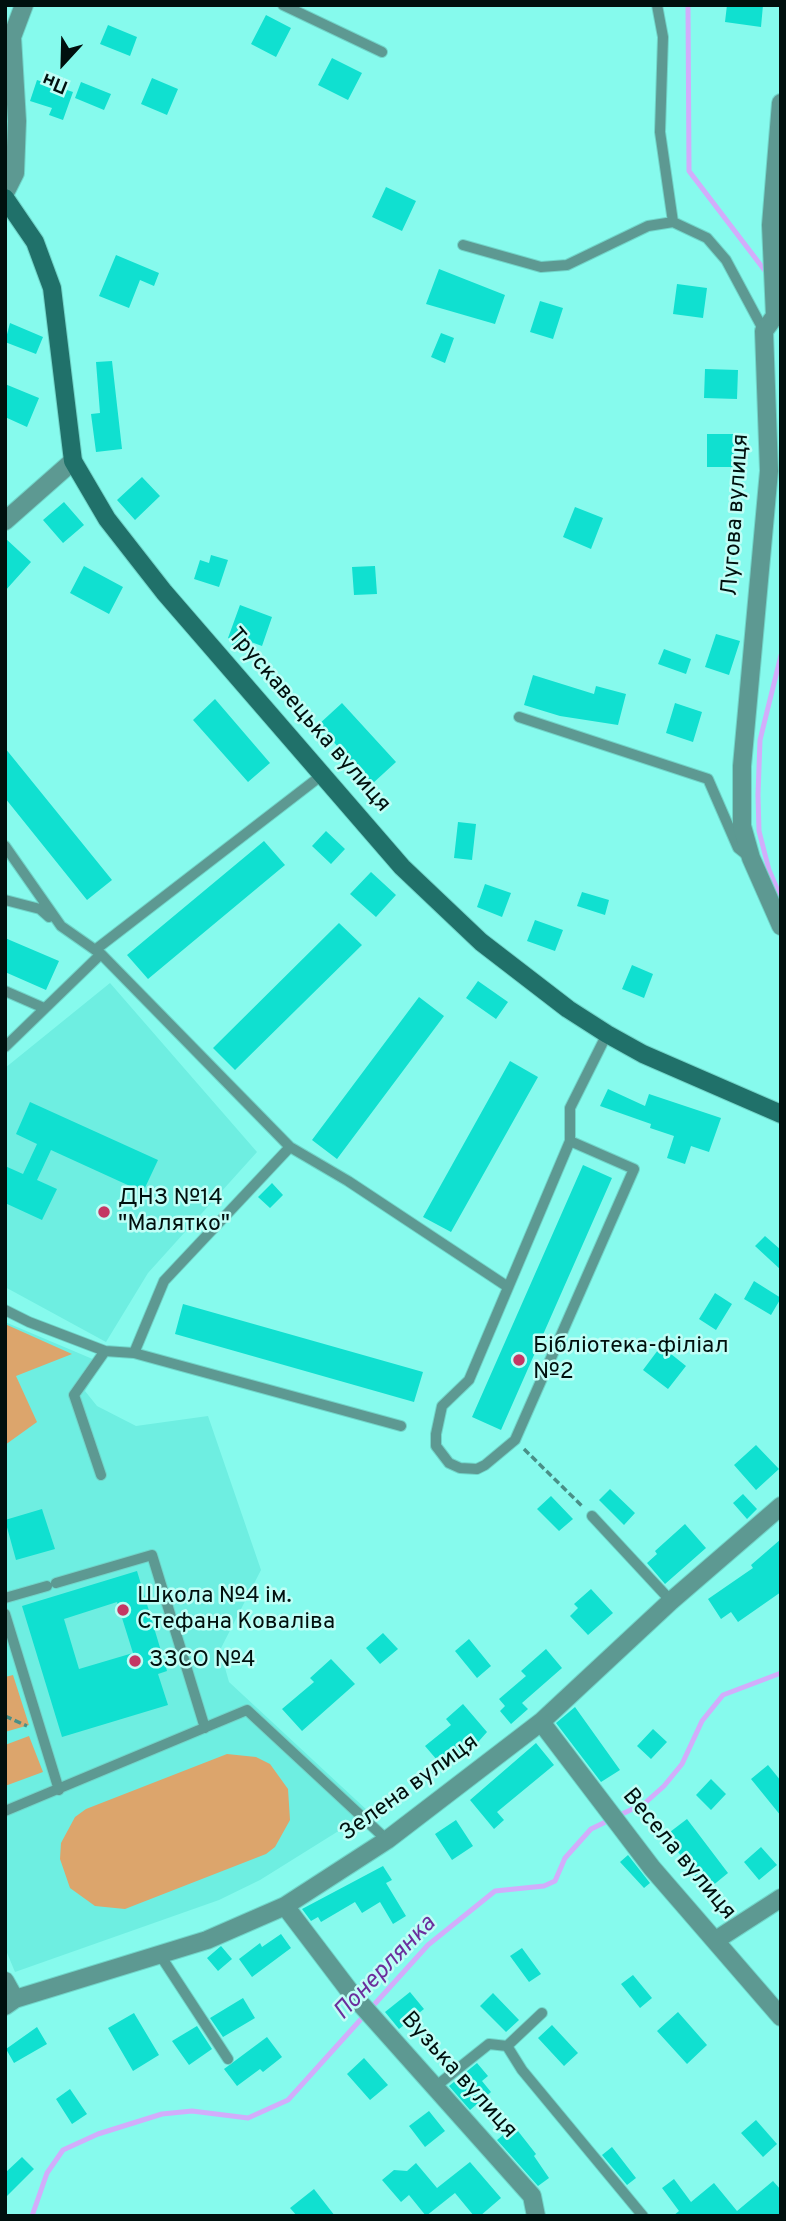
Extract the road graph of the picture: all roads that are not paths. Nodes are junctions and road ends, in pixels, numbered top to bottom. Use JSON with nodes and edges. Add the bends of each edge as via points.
{"nodes":[{"id":1,"x":24,"y":5,"type":"edge"},
{"id":2,"x":283,"y":5,"type":"edge"},
{"id":3,"x":657,"y":5,"type":"edge"},
{"id":4,"x":382,"y":51,"type":"dead end"},
{"id":5,"x":781,"y":103,"type":"edge"},
{"id":6,"x":5,"y":193,"type":"edge"},
{"id":7,"x":5,"y":198,"type":"edge"},
{"id":8,"x":673,"y":222,"type":"junction"},
{"id":9,"x":463,"y":245,"type":"dead end"},
{"id":10,"x":764,"y":331,"type":"junction"},
{"id":11,"x":73,"y":461,"type":"junction"},
{"id":12,"x":5,"y":521,"type":"edge"},
{"id":13,"x":519,"y":717,"type":"dead end"},
{"id":14,"x":322,"y":775,"type":"junction"},
{"id":15,"x":5,"y":846,"type":"edge"},
{"id":16,"x":751,"y":858,"type":"junction"},
{"id":17,"x":5,"y":900,"type":"edge"},
{"id":18,"x":61,"y":926,"type":"junction"},
{"id":19,"x":781,"y":926,"type":"edge"},
{"id":20,"x":98,"y":952,"type":"junction"},
{"id":21,"x":5,"y":991,"type":"edge"},
{"id":22,"x":44,"y":1007,"type":"junction"},
{"id":23,"x":607,"y":1034,"type":"junction"},
{"id":24,"x":5,"y":1047,"type":"edge"},
{"id":25,"x":781,"y":1114,"type":"edge"},
{"id":26,"x":570,"y":1141,"type":"junction"},
{"id":27,"x":290,"y":1147,"type":"junction"},
{"id":28,"x":508,"y":1287,"type":"junction"},
{"id":29,"x":5,"y":1310,"type":"edge"},
{"id":30,"x":105,"y":1351,"type":"junction"},
{"id":31,"x":134,"y":1353,"type":"junction"},
{"id":32,"x":401,"y":1426,"type":"dead end"},
{"id":33,"x":102,"y":1475,"type":"dead end"},
{"id":34,"x":781,"y":1506,"type":"edge"},
{"id":35,"x":593,"y":1516,"type":"road end"},
{"id":36,"x":5,"y":1598,"type":"edge"},
{"id":37,"x":671,"y":1601,"type":"junction"},
{"id":38,"x":5,"y":1614,"type":"edge"},
{"id":39,"x":541,"y":1722,"type":"junction"},
{"id":40,"x":205,"y":1728,"type":"junction"},
{"id":41,"x":59,"y":1790,"type":"junction"},
{"id":42,"x":5,"y":1811,"type":"edge"},
{"id":43,"x":387,"y":1840,"type":"junction"},
{"id":44,"x":781,"y":1898,"type":"edge"},
{"id":45,"x":285,"y":1906,"type":"junction"},
{"id":46,"x":716,"y":1940,"type":"junction"},
{"id":47,"x":160,"y":1955,"type":"junction"},
{"id":48,"x":5,"y":1981,"type":"edge"},
{"id":49,"x":10,"y":2002,"type":"edge"},
{"id":50,"x":542,"y":2013,"type":"dead end"},
{"id":51,"x":781,"y":2017,"type":"edge"},
{"id":52,"x":507,"y":2046,"type":"junction"},
{"id":53,"x":228,"y":2059,"type":"dead end"},
{"id":54,"x":435,"y":2087,"type":"junction"},
{"id":55,"x":536,"y":2216,"type":"edge"},
{"id":56,"x":643,"y":2216,"type":"edge"}],
"edges":[{"from":1,"to":6,"type":"street","via":[[12,37],[15,173]]},
{"from":2,"to":4,"type":"lane"},
{"from":3,"to":8,"type":"lane","via":[[663,37],[660,132]]},
{"from":5,"to":10,"type":"street","via":[[771,225],[775,316]]},
{"from":7,"to":11,"type":"main road","name":"Трускавецька вулиця","via":[[35,242],[52,288]]},
{"from":8,"to":9,"type":"lane","via":[[648,226],[567,265],[541,267]]},
{"from":8,"to":10,"type":"lane","via":[[707,238],[726,260]]},
{"from":10,"to":16,"type":"street","name":"Лугова вулиця","via":[[769,471],[743,765],[742,825]]},
{"from":11,"to":12,"type":"street"},
{"from":11,"to":14,"type":"main road","name":"Трускавецька вулиця","via":[[107,519],[156,582]]},
{"from":13,"to":16,"type":"lane","via":[[702,775],[713,785],[738,848]]},
{"from":14,"to":20,"type":"lane"},
{"from":14,"to":23,"type":"main road","name":"Трускавецька вулиця","via":[[402,867],[457,920],[541,989]]},
{"from":15,"to":18,"type":"lane"},
{"from":16,"to":19,"type":"street","name":"Лугова вулиця"},
{"from":17,"to":18,"type":"lane","via":[[40,909]]},
{"from":18,"to":20,"type":"lane"},
{"from":20,"to":22,"type":"lane"},
{"from":20,"to":27,"type":"lane"},
{"from":21,"to":22,"type":"lane"},
{"from":22,"to":24,"type":"lane"},
{"from":23,"to":25,"type":"main road","name":"Трускавецька вулиця"},
{"from":23,"to":26,"type":"lane","via":[[570,1108]]},
{"from":26,"to":28,"type":"lane"},
{"from":26,"to":28,"type":"lane","via":[[634,1169],[515,1440],[485,1465],[467,1469],[449,1463],[436,1446],[442,1406],[469,1380]]},
{"from":27,"to":28,"type":"lane"},
{"from":27,"to":31,"type":"lane","via":[[164,1281]]},
{"from":29,"to":30,"type":"lane"},
{"from":30,"to":31,"type":"lane"},
{"from":30,"to":33,"type":"lane","via":[[74,1395]]},
{"from":31,"to":32,"type":"lane"},
{"from":34,"to":37,"type":"street","name":"Зелена вулиця"},
{"from":35,"to":37,"type":"lane"},
{"from":36,"to":40,"type":"lane","via":[[152,1555]]},
{"from":37,"to":39,"type":"street","name":"Зелена вулиця"},
{"from":38,"to":41,"type":"lane"},
{"from":39,"to":43,"type":"street","name":"Зелена вулиця"},
{"from":39,"to":46,"type":"street","name":"Весела вулиця","via":[[622,1829]]},
{"from":40,"to":41,"type":"lane"},
{"from":40,"to":43,"type":"lane","via":[[247,1710]]},
{"from":41,"to":42,"type":"lane"},
{"from":43,"to":45,"type":"street","name":"Зелена вулиця"},
{"from":44,"to":46,"type":"street"},
{"from":45,"to":47,"type":"street","name":"Зелена вулиця"},
{"from":45,"to":54,"type":"street","name":"Вузька вулиця","via":[[351,1993]]},
{"from":46,"to":51,"type":"street","name":"Весела вулиця"},
{"from":47,"to":49,"type":"street","name":"Зелена вулиця"},
{"from":47,"to":53,"type":"lane"},
{"from":48,"to":49,"type":"street"},
{"from":50,"to":52,"type":"lane"},
{"from":52,"to":54,"type":"lane","via":[[489,2044]]},
{"from":52,"to":56,"type":"lane"},
{"from":54,"to":55,"type":"street","name":"Вузька вулиця","via":[[532,2196]]}]}
